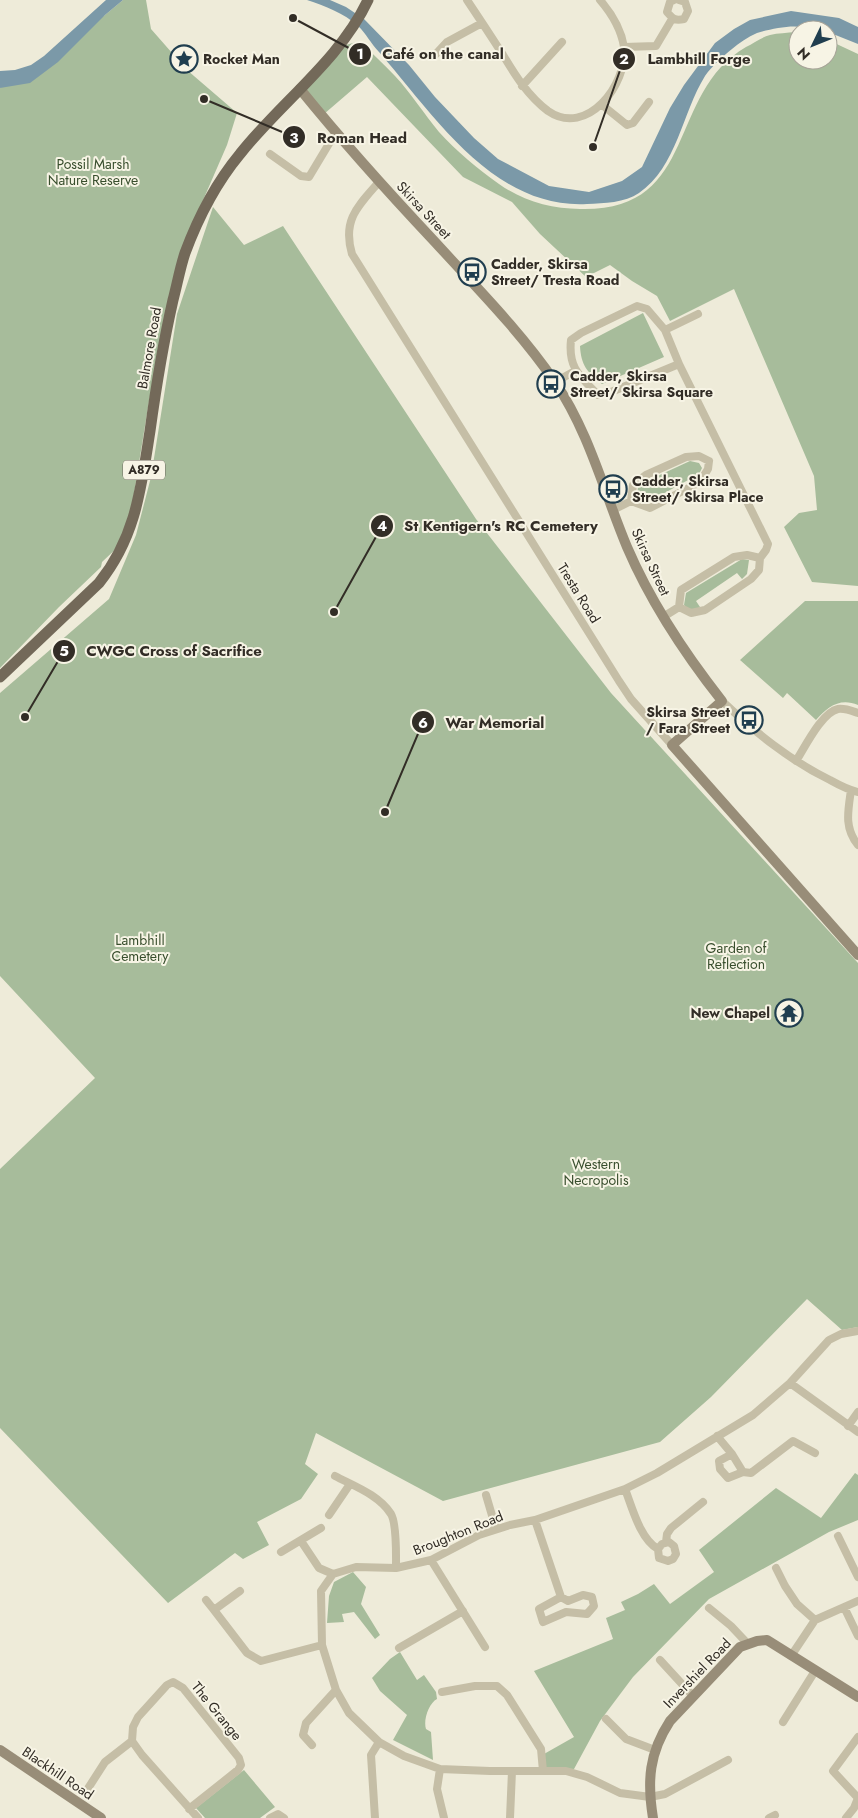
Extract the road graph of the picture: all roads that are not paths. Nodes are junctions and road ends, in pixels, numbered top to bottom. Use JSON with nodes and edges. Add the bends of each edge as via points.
{"nodes":[{"id":1,"x":368,"y":0,"type":"edge"},
{"id":2,"x":467,"y":0,"type":"edge"},
{"id":3,"x":600,"y":0,"type":"edge"},
{"id":4,"x":674,"y":0,"type":"edge"},
{"id":5,"x":679,"y":0,"type":"edge"},
{"id":6,"x":672,"y":19,"type":"junction"},
{"id":7,"x":482,"y":24,"type":"junction"},
{"id":8,"x":562,"y":42,"type":"dead end"},
{"id":9,"x":624,"y":47,"type":"junction"},
{"id":10,"x":435,"y":55,"type":"dead end"},
{"id":11,"x":522,"y":86,"type":"junction"},
{"id":12,"x":300,"y":89,"type":"junction"},
{"id":13,"x":649,"y":102,"type":"dead end"},
{"id":14,"x":601,"y":104,"type":"junction"},
{"id":15,"x":336,"y":132,"type":"junction"},
{"id":16,"x":270,"y":154,"type":"dead end"},
{"id":17,"x":379,"y":182,"type":"junction"},
{"id":18,"x":698,"y":314,"type":"dead end"},
{"id":19,"x":665,"y":330,"type":"junction"},
{"id":20,"x":678,"y":364,"type":"junction"},
{"id":21,"x":575,"y":371,"type":"junction"},
{"id":22,"x":555,"y":382,"type":"junction"},
{"id":23,"x":723,"y":454,"type":"junction"},
{"id":24,"x":709,"y":461,"type":"junction"},
{"id":25,"x":631,"y":501,"type":"junction"},
{"id":26,"x":614,"y":510,"type":"junction"},
{"id":27,"x":760,"y":558,"type":"junction"},
{"id":28,"x":679,"y":606,"type":"junction"},
{"id":29,"x":663,"y":617,"type":"junction"},
{"id":30,"x":0,"y":677,"type":"edge"},
{"id":31,"x":722,"y":701,"type":"junction"},
{"id":32,"x":858,"y":713,"type":"edge"},
{"id":33,"x":672,"y":745,"type":"junction"},
{"id":34,"x":796,"y":761,"type":"junction"},
{"id":35,"x":855,"y":791,"type":"edge"},
{"id":36,"x":858,"y":845,"type":"edge"},
{"id":37,"x":858,"y":956,"type":"edge"},
{"id":38,"x":858,"y":1331,"type":"edge"},
{"id":39,"x":790,"y":1383,"type":"junction"},
{"id":40,"x":858,"y":1412,"type":"edge"},
{"id":41,"x":848,"y":1426,"type":"junction"},
{"id":42,"x":858,"y":1432,"type":"edge"},
{"id":43,"x":717,"y":1436,"type":"junction"},
{"id":44,"x":732,"y":1454,"type":"junction"},
{"id":45,"x":816,"y":1454,"type":"dead end"},
{"id":46,"x":743,"y":1472,"type":"junction"},
{"id":47,"x":335,"y":1476,"type":"dead end"},
{"id":48,"x":350,"y":1484,"type":"junction"},
{"id":49,"x":625,"y":1489,"type":"junction"},
{"id":50,"x":486,"y":1495,"type":"dead end"},
{"id":51,"x":703,"y":1502,"type":"dead end"},
{"id":52,"x":329,"y":1515,"type":"dead end"},
{"id":53,"x":535,"y":1520,"type":"junction"},
{"id":54,"x":321,"y":1528,"type":"dead end"},
{"id":55,"x":496,"y":1529,"type":"junction"},
{"id":56,"x":838,"y":1536,"type":"dead end"},
{"id":57,"x":301,"y":1542,"type":"junction"},
{"id":58,"x":666,"y":1542,"type":"junction"},
{"id":59,"x":658,"y":1550,"type":"junction"},
{"id":60,"x":281,"y":1552,"type":"dead end"},
{"id":61,"x":431,"y":1560,"type":"junction"},
{"id":62,"x":396,"y":1568,"type":"junction"},
{"id":63,"x":776,"y":1568,"type":"dead end"},
{"id":64,"x":333,"y":1574,"type":"junction"},
{"id":65,"x":858,"y":1577,"type":"edge"},
{"id":66,"x":240,"y":1591,"type":"dead end"},
{"id":67,"x":561,"y":1597,"type":"junction"},
{"id":68,"x":206,"y":1600,"type":"dead end"},
{"id":69,"x":858,"y":1601,"type":"edge"},
{"id":70,"x":844,"y":1607,"type":"junction"},
{"id":71,"x":709,"y":1608,"type":"dead end"},
{"id":72,"x":214,"y":1610,"type":"junction"},
{"id":73,"x":463,"y":1611,"type":"junction"},
{"id":74,"x":815,"y":1620,"type":"junction"},
{"id":75,"x":858,"y":1636,"type":"edge"},
{"id":76,"x":747,"y":1644,"type":"junction"},
{"id":77,"x":322,"y":1645,"type":"junction"},
{"id":78,"x":485,"y":1647,"type":"dead end"},
{"id":79,"x":399,"y":1648,"type":"dead end"},
{"id":80,"x":791,"y":1656,"type":"junction"},
{"id":81,"x":660,"y":1660,"type":"dead end"},
{"id":82,"x":815,"y":1671,"type":"junction"},
{"id":83,"x":336,"y":1690,"type":"junction"},
{"id":84,"x":442,"y":1692,"type":"dead end"},
{"id":85,"x":694,"y":1696,"type":"junction"},
{"id":86,"x":858,"y":1698,"type":"edge"},
{"id":87,"x":606,"y":1719,"type":"dead end"},
{"id":88,"x":783,"y":1722,"type":"dead end"},
{"id":89,"x":858,"y":1738,"type":"edge"},
{"id":90,"x":132,"y":1741,"type":"junction"},
{"id":91,"x":379,"y":1742,"type":"junction"},
{"id":92,"x":312,"y":1744,"type":"dead end"},
{"id":93,"x":0,"y":1750,"type":"edge"},
{"id":94,"x":655,"y":1750,"type":"junction"},
{"id":95,"x":728,"y":1760,"type":"dead end"},
{"id":96,"x":440,"y":1768,"type":"junction"},
{"id":97,"x":512,"y":1771,"type":"junction"},
{"id":98,"x":543,"y":1771,"type":"junction"},
{"id":99,"x":87,"y":1790,"type":"dead end"},
{"id":100,"x":650,"y":1797,"type":"junction"},
{"id":101,"x":858,"y":1798,"type":"edge"},
{"id":102,"x":189,"y":1809,"type":"junction"},
{"id":103,"x":101,"y":1818,"type":"edge"},
{"id":104,"x":198,"y":1818,"type":"edge"},
{"id":105,"x":270,"y":1818,"type":"edge"},
{"id":106,"x":284,"y":1818,"type":"edge"},
{"id":107,"x":375,"y":1818,"type":"edge"},
{"id":108,"x":444,"y":1818,"type":"edge"},
{"id":109,"x":510,"y":1818,"type":"edge"},
{"id":110,"x":653,"y":1818,"type":"edge"},
{"id":111,"x":846,"y":1818,"type":"edge"}],
"edges":[{"from":1,"to":12,"type":"main road","name":"Balmore Road","number":"A879","via":[[350,29]]},
{"from":2,"to":7,"type":"street"},
{"from":3,"to":9,"type":"street","via":[[613,15]]},
{"from":4,"to":6,"type":"street","via":[[667,12]]},
{"from":5,"to":6,"type":"street","via":[[685,2],[688,11],[684,18]]},
{"from":6,"to":9,"type":"street","via":[[656,46]]},
{"from":7,"to":10,"type":"street","via":[[447,42]]},
{"from":7,"to":11,"type":"street"},
{"from":8,"to":11,"type":"street"},
{"from":9,"to":14,"type":"street","via":[[620,72]]},
{"from":11,"to":14,"type":"street","via":[[548,111],[568,119],[585,116]]},
{"from":12,"to":15,"type":"street","name":"Skirsa Street"},
{"from":12,"to":30,"type":"main road","name":"Balmore Road","number":"A879","via":[[240,152],[201,217],[185,253],[163,347],[140,494],[122,549],[99,583]]},
{"from":13,"to":14,"type":"street","via":[[633,123],[626,126]]},
{"from":15,"to":16,"type":"street","via":[[310,178],[301,176]]},
{"from":15,"to":17,"type":"street","name":"Skirsa Street"},
{"from":17,"to":22,"type":"street","name":"Skirsa Street","via":[[495,307]]},
{"from":17,"to":33,"type":"street","name":"Tresta Road","via":[[358,206],[349,226],[352,254],[619,682]]},
{"from":18,"to":19,"type":"street"},
{"from":19,"to":20,"type":"street"},
{"from":19,"to":21,"type":"street","via":[[647,309],[637,306],[572,340],[570,354]]},
{"from":20,"to":21,"type":"street","via":[[598,395]]},
{"from":20,"to":23,"type":"street"},
{"from":21,"to":22,"type":"street"},
{"from":22,"to":26,"type":"street","name":"Skirsa Street","via":[[577,420]]},
{"from":23,"to":24,"type":"street"},
{"from":23,"to":27,"type":"street","via":[[768,544]]},
{"from":24,"to":25,"type":"street","via":[[700,482],[650,508]]},
{"from":24,"to":25,"type":"street","via":[[699,456],[686,457],[646,475],[633,485]]},
{"from":25,"to":26,"type":"street"},
{"from":26,"to":29,"type":"street","name":"Skirsa Street","via":[[640,576]]},
{"from":27,"to":28,"type":"street","via":[[734,557],[681,590]]},
{"from":27,"to":28,"type":"street","via":[[752,579],[705,610],[691,613]]},
{"from":28,"to":29,"type":"street"},
{"from":29,"to":31,"type":"street","name":"Skirsa Street"},
{"from":31,"to":33,"type":"street"},
{"from":31,"to":34,"type":"street","name":"Skirsa Street","via":[[753,730]]},
{"from":32,"to":34,"type":"street","via":[[844,709],[830,712]]},
{"from":33,"to":37,"type":"street","name":"Tresta Road"},
{"from":34,"to":35,"type":"street","name":"Skirsa Street"},
{"from":35,"to":36,"type":"street","via":[[847,823]]},
{"from":38,"to":39,"type":"street","name":"Broughton Road","via":[[829,1340]]},
{"from":39,"to":41,"type":"street"},
{"from":39,"to":43,"type":"street","name":"Broughton Road","via":[[753,1415]]},
{"from":40,"to":41,"type":"street"},
{"from":41,"to":42,"type":"street"},
{"from":43,"to":44,"type":"street"},
{"from":43,"to":49,"type":"street","name":"Broughton Road"},
{"from":44,"to":46,"type":"street"},
{"from":44,"to":46,"type":"street","via":[[719,1461],[720,1469],[728,1478]]},
{"from":45,"to":46,"type":"street","via":[[793,1441],[751,1473]]},
{"from":47,"to":48,"type":"street"},
{"from":48,"to":52,"type":"street"},
{"from":48,"to":62,"type":"street","via":[[376,1499],[392,1515]]},
{"from":49,"to":53,"type":"street","name":"Broughton Road"},
{"from":49,"to":59,"type":"street","via":[[645,1538]]},
{"from":50,"to":55,"type":"street"},
{"from":51,"to":58,"type":"street","via":[[671,1528]]},
{"from":53,"to":55,"type":"street","name":"Broughton Road"},
{"from":53,"to":67,"type":"street"},
{"from":54,"to":57,"type":"street"},
{"from":55,"to":61,"type":"street","name":"Broughton Road"},
{"from":56,"to":65,"type":"street"},
{"from":57,"to":60,"type":"street"},
{"from":57,"to":64,"type":"street","via":[[319,1568]]},
{"from":58,"to":59,"type":"street"},
{"from":58,"to":59,"type":"street","via":[[676,1549],[673,1560],[662,1560]]},
{"from":61,"to":62,"type":"street","name":"Broughton Road"},
{"from":61,"to":73,"type":"street"},
{"from":62,"to":64,"type":"street","name":"Broughton Road","via":[[356,1567]]},
{"from":63,"to":74,"type":"street","via":[[796,1604]]},
{"from":64,"to":77,"type":"street","via":[[321,1591]]},
{"from":66,"to":72,"type":"street"},
{"from":67,"to":67,"type":"street","via":[[568,1601],[583,1595],[592,1597],[594,1606],[587,1614],[566,1612],[543,1622],[539,1609]]},
{"from":68,"to":72,"type":"street"},
{"from":69,"to":70,"type":"street"},
{"from":70,"to":74,"type":"street"},
{"from":70,"to":75,"type":"street"},
{"from":71,"to":76,"type":"street"},
{"from":72,"to":77,"type":"street","via":[[247,1653],[261,1661]]},
{"from":73,"to":78,"type":"street"},
{"from":73,"to":79,"type":"street"},
{"from":74,"to":80,"type":"street"},
{"from":76,"to":80,"type":"street","name":"Invershiel Road","via":[[767,1640]]},
{"from":76,"to":85,"type":"street","name":"Invershiel Road","via":[[740,1647]]},
{"from":77,"to":83,"type":"street"},
{"from":80,"to":82,"type":"street","name":"Invershiel Road"},
{"from":81,"to":85,"type":"street"},
{"from":82,"to":86,"type":"street","name":"Invershiel Road"},
{"from":82,"to":88,"type":"street"},
{"from":83,"to":91,"type":"street","via":[[349,1713]]},
{"from":83,"to":92,"type":"street","via":[[306,1722],[304,1735]]},
{"from":84,"to":98,"type":"street","via":[[497,1686],[507,1695],[541,1749]]},
{"from":85,"to":94,"type":"street","name":"Invershiel Road","via":[[670,1721]]},
{"from":87,"to":94,"type":"street","via":[[626,1739]]},
{"from":89,"to":101,"type":"street","via":[[833,1771]]},
{"from":90,"to":99,"type":"street","via":[[105,1762]]},
{"from":90,"to":102,"type":"street"},
{"from":90,"to":102,"type":"street","name":"The Grange","via":[[133,1727],[138,1718],[167,1685],[173,1682],[183,1688],[241,1764],[238,1770]]},
{"from":91,"to":96,"type":"street","via":[[404,1756]]},
{"from":91,"to":107,"type":"street","via":[[371,1755]]},
{"from":93,"to":103,"type":"street","name":"Blackhill Road"},
{"from":94,"to":100,"type":"street","name":"Invershiel Road","via":[[650,1773]]},
{"from":95,"to":100,"type":"street","via":[[665,1794]]},
{"from":96,"to":97,"type":"street"},
{"from":96,"to":108,"type":"street","via":[[437,1789]]},
{"from":97,"to":98,"type":"street"},
{"from":97,"to":109,"type":"street"},
{"from":98,"to":100,"type":"street","via":[[566,1770],[620,1793]]},
{"from":100,"to":110,"type":"street","name":"Invershiel Road"},
{"from":101,"to":111,"type":"street"},
{"from":102,"to":104,"type":"street"},
{"from":105,"to":106,"type":"street","via":[[278,1814]]}]}
